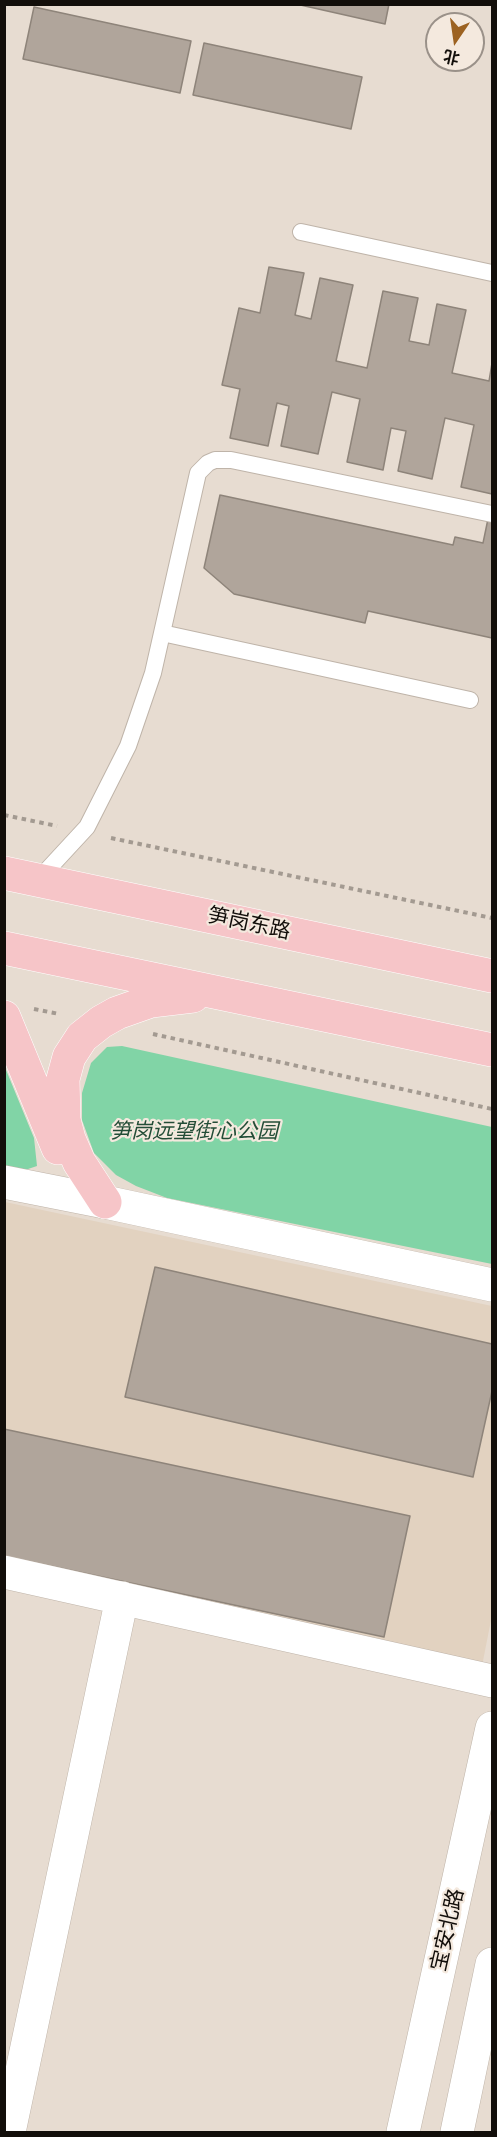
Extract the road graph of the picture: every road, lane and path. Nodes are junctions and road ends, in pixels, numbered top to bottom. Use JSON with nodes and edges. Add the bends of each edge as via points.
{"nodes":[{"id":1,"x":302,"y":232,"type":"dead end"},
{"id":2,"x":492,"y":273,"type":"edge"},
{"id":3,"x":492,"y":514,"type":"edge"},
{"id":4,"x":162,"y":633,"type":"junction"},
{"id":5,"x":470,"y":700,"type":"dead end"},
{"id":6,"x":4,"y":815,"type":"edge"},
{"id":7,"x":58,"y":826,"type":"dead end"},
{"id":8,"x":111,"y":838,"type":"dead end"},
{"id":9,"x":4,"y":873,"type":"edge"},
{"id":10,"x":38,"y":880,"type":"junction"},
{"id":11,"x":492,"y":918,"type":"edge"},
{"id":12,"x":4,"y":948,"type":"edge"},
{"id":13,"x":487,"y":973,"type":"edge"},
{"id":14,"x":216,"y":993,"type":"junction"},
{"id":15,"x":13,"y":1012,"type":"edge"},
{"id":16,"x":69,"y":1016,"type":"dead end"},
{"id":17,"x":142,"y":1032,"type":"dead end"},
{"id":18,"x":492,"y":1050,"type":"edge"},
{"id":19,"x":492,"y":1109,"type":"edge"},
{"id":20,"x":4,"y":1182,"type":"edge"},
{"id":21,"x":105,"y":1202,"type":"junction"},
{"id":22,"x":492,"y":1286,"type":"edge"},
{"id":23,"x":4,"y":1572,"type":"edge"},
{"id":24,"x":122,"y":1598,"type":"junction"},
{"id":25,"x":492,"y":1681,"type":"edge"},
{"id":26,"x":492,"y":1728,"type":"edge"},
{"id":27,"x":492,"y":1964,"type":"edge"},
{"id":28,"x":9,"y":2133,"type":"edge"},
{"id":29,"x":403,"y":2133,"type":"edge"},
{"id":30,"x":457,"y":2133,"type":"edge"}],
"edges":[{"from":1,"to":2,"type":"lane"},
{"from":3,"to":4,"type":"lane","via":[[231,460],[215,460],[198,473]]},
{"from":4,"to":5,"type":"lane"},
{"from":4,"to":10,"type":"lane","via":[[128,746],[87,826]]},
{"from":6,"to":7,"type":"path"},
{"from":8,"to":11,"type":"path"},
{"from":9,"to":10,"type":"main road","name":"笋岗东路"},
{"from":10,"to":13,"type":"main road","name":"笋岗东路"},
{"from":12,"to":14,"type":"main road"},
{"from":14,"to":18,"type":"main road"},
{"from":14,"to":21,"type":"main road","via":[[151,1001],[117,1014],[82,1037],[69,1057],[63,1080],[64,1120],[79,1162]]},
{"from":15,"to":16,"type":"path"},
{"from":15,"to":21,"type":"main road","via":[[65,1165],[81,1186]]},
{"from":17,"to":19,"type":"path"},
{"from":20,"to":21,"type":"street"},
{"from":21,"to":22,"type":"street"},
{"from":23,"to":24,"type":"street"},
{"from":24,"to":25,"type":"street"},
{"from":24,"to":28,"type":"street"},
{"from":26,"to":29,"type":"street","name":"宝安北路"},
{"from":27,"to":30,"type":"street"}]}
